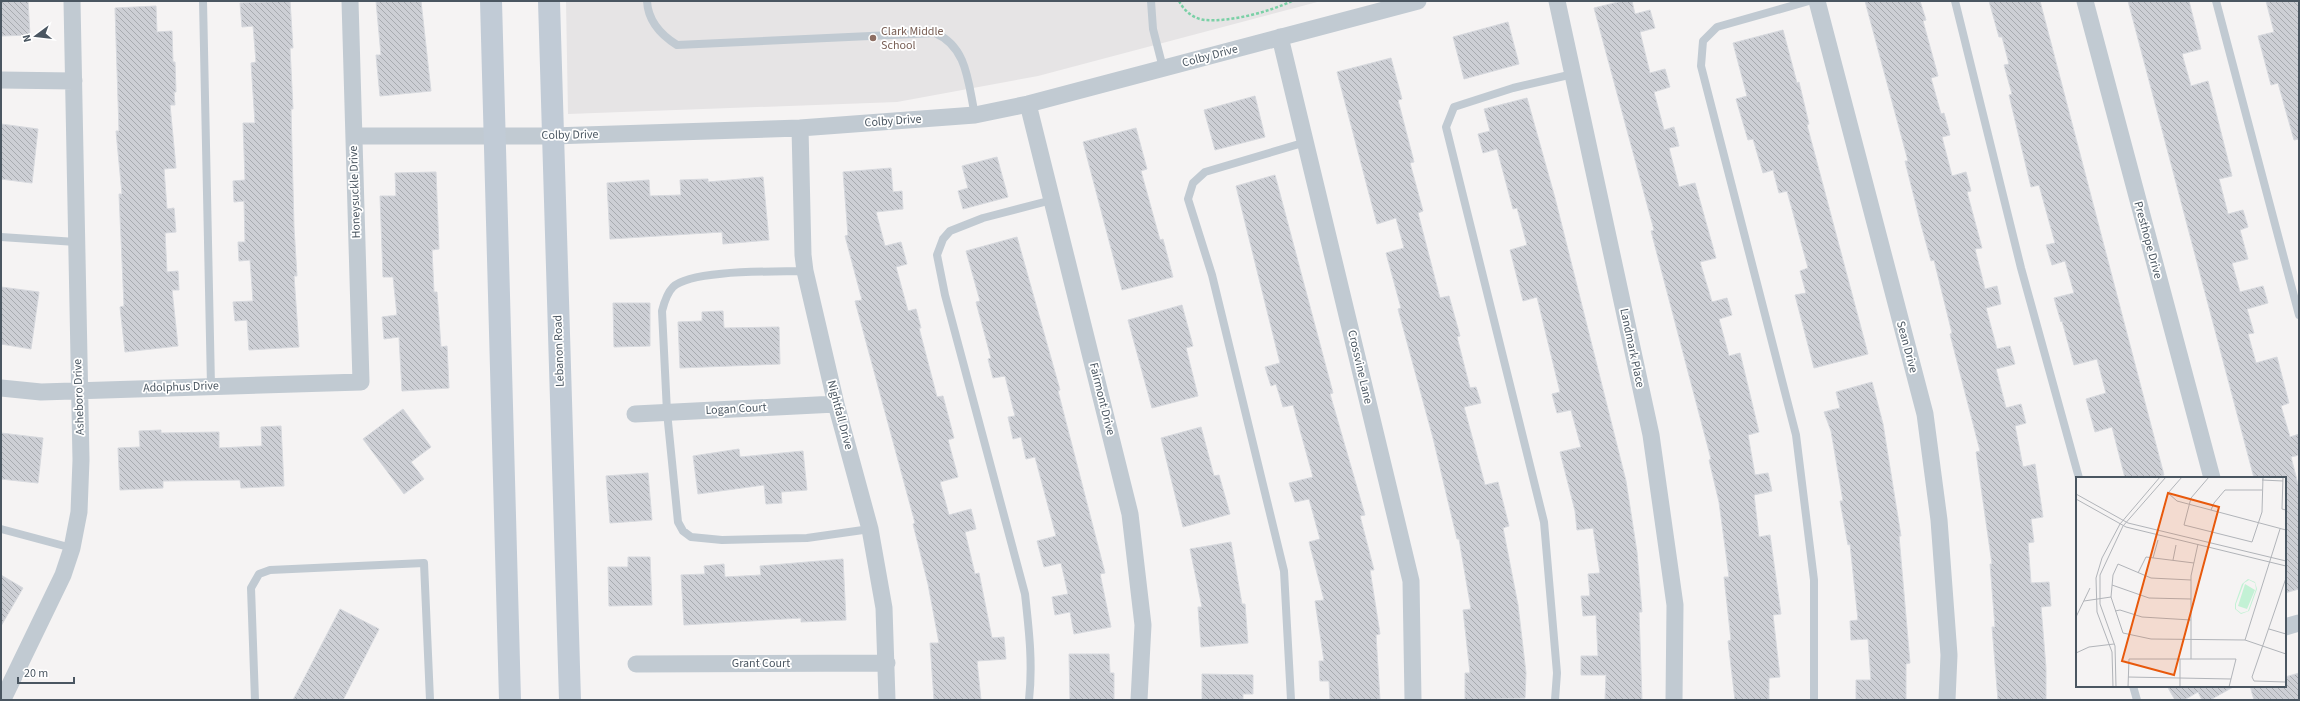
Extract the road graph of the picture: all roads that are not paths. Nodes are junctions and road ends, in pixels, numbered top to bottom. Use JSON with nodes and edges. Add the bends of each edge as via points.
{"nodes":[{"id":1,"x":72,"y":1,"type":"edge"},
{"id":2,"x":203,"y":1,"type":"edge"},
{"id":3,"x":350,"y":1,"type":"edge"},
{"id":4,"x":491,"y":1,"type":"edge"},
{"id":5,"x":549,"y":1,"type":"edge"},
{"id":6,"x":647,"y":1,"type":"edge"},
{"id":7,"x":1151,"y":1,"type":"edge"},
{"id":8,"x":1418,"y":1,"type":"edge"},
{"id":9,"x":1557,"y":1,"type":"edge"},
{"id":10,"x":1809,"y":1,"type":"edge"},
{"id":11,"x":1817,"y":1,"type":"edge"},
{"id":12,"x":1955,"y":1,"type":"edge"},
{"id":13,"x":2085,"y":1,"type":"edge"},
{"id":14,"x":2216,"y":1,"type":"edge"},
{"id":15,"x":1280,"y":37,"type":"junction"},
{"id":16,"x":1163,"y":68,"type":"junction"},
{"id":17,"x":1573,"y":74,"type":"junction"},
{"id":18,"x":1,"y":80,"type":"edge"},
{"id":19,"x":74,"y":81,"type":"junction"},
{"id":20,"x":1028,"y":104,"type":"junction"},
{"id":21,"x":975,"y":115,"type":"junction"},
{"id":22,"x":800,"y":128,"type":"junction"},
{"id":23,"x":354,"y":136,"type":"junction"},
{"id":24,"x":494,"y":136,"type":"junction"},
{"id":25,"x":552,"y":136,"type":"junction"},
{"id":26,"x":1306,"y":142,"type":"junction"},
{"id":27,"x":1052,"y":200,"type":"junction"},
{"id":28,"x":1,"y":237,"type":"edge"},
{"id":29,"x":76,"y":242,"type":"junction"},
{"id":30,"x":805,"y":271,"type":"junction"},
{"id":31,"x":2299,"y":315,"type":"edge"},
{"id":32,"x":361,"y":382,"type":"joint"},
{"id":33,"x":211,"y":386,"type":"junction"},
{"id":34,"x":1,"y":388,"type":"edge"},
{"id":35,"x":78,"y":391,"type":"junction"},
{"id":36,"x":836,"y":404,"type":"junction"},
{"id":37,"x":667,"y":412,"type":"junction"},
{"id":38,"x":635,"y":414,"type":"dead end"},
{"id":39,"x":2079,"y":477,"type":"edge"},
{"id":40,"x":2212,"y":477,"type":"edge"},
{"id":41,"x":870,"y":528,"type":"junction"},
{"id":42,"x":1,"y":529,"type":"edge"},
{"id":43,"x":72,"y":548,"type":"junction"},
{"id":44,"x":2299,"y":623,"type":"edge"},
{"id":45,"x":2286,"y":627,"type":"edge"},
{"id":46,"x":887,"y":663,"type":"junction"},
{"id":47,"x":636,"y":664,"type":"dead end"},
{"id":48,"x":2134,"y":687,"type":"edge"},
{"id":49,"x":2,"y":696,"type":"edge"},
{"id":50,"x":254,"y":700,"type":"edge"},
{"id":51,"x":430,"y":700,"type":"edge"},
{"id":52,"x":510,"y":700,"type":"edge"},
{"id":53,"x":570,"y":700,"type":"edge"},
{"id":54,"x":887,"y":700,"type":"edge"},
{"id":55,"x":1029,"y":700,"type":"edge"},
{"id":56,"x":1140,"y":700,"type":"edge"},
{"id":57,"x":1291,"y":700,"type":"edge"},
{"id":58,"x":1413,"y":700,"type":"edge"},
{"id":59,"x":1555,"y":700,"type":"edge"},
{"id":60,"x":1674,"y":700,"type":"edge"},
{"id":61,"x":1814,"y":700,"type":"edge"},
{"id":62,"x":1947,"y":700,"type":"edge"},
{"id":63,"x":2137,"y":700,"type":"edge"}],
"edges":[{"from":1,"to":19,"type":"street","name":"Asheboro Drive"},
{"from":2,"to":33,"type":"lane"},
{"from":3,"to":23,"type":"street","name":"Honeysuckle Drive"},
{"from":4,"to":24,"type":"main road"},
{"from":5,"to":25,"type":"main road","name":"Lebanon Road"},
{"from":6,"to":21,"type":"lane","via":[[653,22],[664,36],[677,45],[935,33],[950,40],[960,53]]},
{"from":7,"to":16,"type":"lane","via":[[1153,29]]},
{"from":8,"to":15,"type":"street","name":"Colby Drive"},
{"from":9,"to":17,"type":"street","name":"Landmark Place"},
{"from":10,"to":61,"type":"lane","via":[[1717,27],[1702,41],[1701,66],[1796,435],[1814,580]]},
{"from":11,"to":62,"type":"street","name":"Sean Drive","via":[[1924,414],[1939,520],[1949,655]]},
{"from":12,"to":39,"type":"lane","via":[[2021,268]]},
{"from":13,"to":40,"type":"street","name":"Presthope Drive"},
{"from":14,"to":31,"type":"lane"},
{"from":15,"to":16,"type":"street","name":"Colby Drive"},
{"from":15,"to":26,"type":"street","name":"Crossvine Lane"},
{"from":16,"to":20,"type":"street","name":"Colby Drive"},
{"from":17,"to":59,"type":"lane","via":[[1513,88],[1454,107],[1446,127],[1544,522],[1558,673]]},
{"from":17,"to":60,"type":"street","name":"Landmark Place","via":[[1650,435],[1675,605]]},
{"from":18,"to":19,"type":"street"},
{"from":19,"to":29,"type":"street","name":"Asheboro Drive"},
{"from":20,"to":21,"type":"street","name":"Colby Drive"},
{"from":20,"to":27,"type":"street","name":"Fairmont Drive"},
{"from":21,"to":22,"type":"street","name":"Colby Drive"},
{"from":22,"to":25,"type":"street","name":"Colby Drive"},
{"from":22,"to":30,"type":"street","name":"Nightfall Drive"},
{"from":23,"to":24,"type":"street","name":"Colby Drive"},
{"from":23,"to":32,"type":"street","name":"Honeysuckle Drive"},
{"from":24,"to":25,"type":"street","name":"Colby Drive"},
{"from":24,"to":52,"type":"main road"},
{"from":25,"to":53,"type":"main road","name":"Lebanon Road"},
{"from":26,"to":57,"type":"lane","via":[[1205,172],[1193,183],[1188,199],[1212,275],[1284,570]]},
{"from":26,"to":58,"type":"street","name":"Crossvine Lane","via":[[1411,581]]},
{"from":27,"to":55,"type":"lane","via":[[983,218],[950,231],[943,239],[937,255],[945,295],[1025,594],[1032,668]]},
{"from":27,"to":56,"type":"street","name":"Fairmont Drive","via":[[1130,514],[1143,626]]},
{"from":28,"to":29,"type":"lane"},
{"from":29,"to":35,"type":"street","name":"Asheboro Drive"},
{"from":30,"to":36,"type":"street","name":"Nightfall Drive"},
{"from":30,"to":37,"type":"lane","via":[[701,276],[682,281],[672,287],[662,311]]},
{"from":32,"to":33,"type":"street","name":"Adolphus Drive"},
{"from":33,"to":35,"type":"street","name":"Adolphus Drive"},
{"from":34,"to":35,"type":"street","name":"Adolphus Drive","via":[[41,392]]},
{"from":35,"to":43,"type":"street","name":"Asheboro Drive","via":[[81,460],[79,512]]},
{"from":36,"to":37,"type":"street","name":"Logan Court"},
{"from":36,"to":41,"type":"street","name":"Nightfall Drive"},
{"from":37,"to":38,"type":"street","name":"Logan Court"},
{"from":37,"to":41,"type":"lane","via":[[678,522],[682,531],[691,537],[770,540],[807,538]]},
{"from":41,"to":46,"type":"street","name":"Nightfall Drive","via":[[884,608]]},
{"from":42,"to":43,"type":"lane"},
{"from":43,"to":49,"type":"street","name":"Asheboro Drive","via":[[63,575]]},
{"from":44,"to":45,"type":"street"},
{"from":46,"to":47,"type":"street","name":"Grant Court"},
{"from":46,"to":54,"type":"street","name":"Nightfall Drive"},
{"from":48,"to":63,"type":"lane"},
{"from":50,"to":51,"type":"lane","via":[[251,588],[258,574],[270,570],[424,563]]}]}
